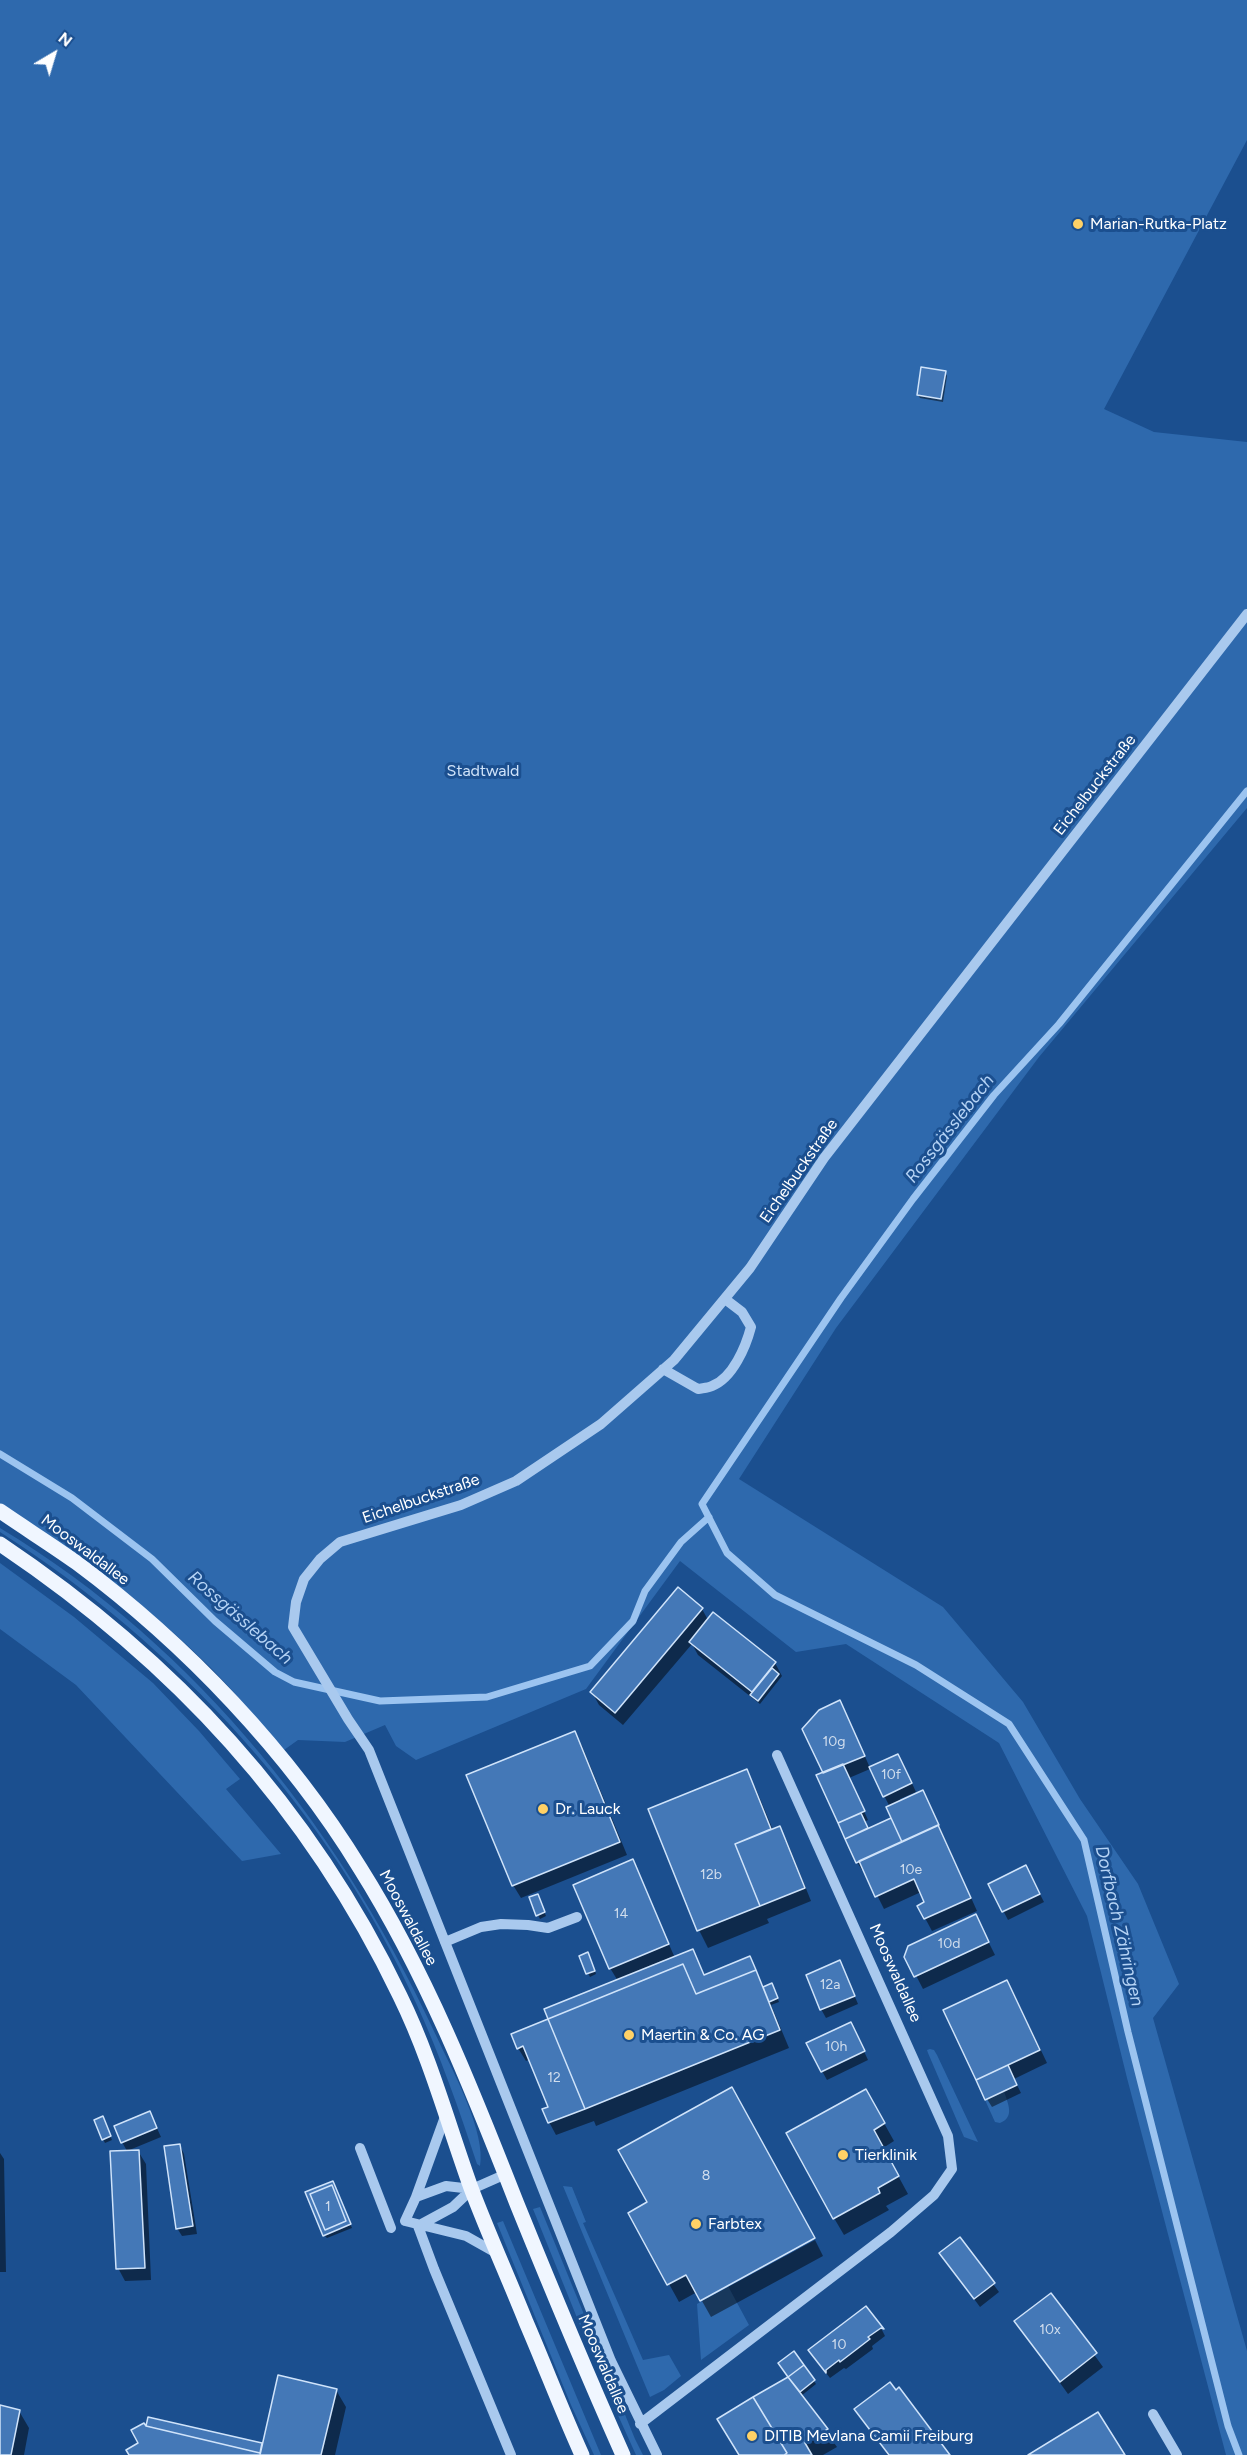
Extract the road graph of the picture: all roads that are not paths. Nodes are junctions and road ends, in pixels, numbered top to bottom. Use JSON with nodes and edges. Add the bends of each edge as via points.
{"nodes":[{"id":1,"x":1247,"y":614,"type":"edge"},
{"id":2,"x":725,"y":1299,"type":"junction"},
{"id":3,"x":663,"y":1369,"type":"junction"},
{"id":4,"x":0,"y":1511,"type":"edge"},
{"id":5,"x":0,"y":1544,"type":"edge"},
{"id":6,"x":293,"y":1627,"type":"joint"},
{"id":7,"x":777,"y":1755,"type":"dead end"},
{"id":8,"x":577,"y":1917,"type":"dead end"},
{"id":9,"x":444,"y":1942,"type":"junction"},
{"id":10,"x":446,"y":2114,"type":"junction"},
{"id":11,"x":360,"y":2148,"type":"dead end"},
{"id":12,"x":506,"y":2174,"type":"junction"},
{"id":13,"x":472,"y":2189,"type":"junction"},
{"id":14,"x":416,"y":2197,"type":"junction"},
{"id":15,"x":418,"y":2226,"type":"junction"},
{"id":16,"x":390,"y":2228,"type":"dead end"},
{"id":17,"x":498,"y":2254,"type":"junction"},
{"id":18,"x":1153,"y":2414,"type":"dead end"},
{"id":19,"x":640,"y":2424,"type":"junction"},
{"id":20,"x":511,"y":2455,"type":"edge"},
{"id":21,"x":582,"y":2455,"type":"edge"},
{"id":22,"x":623,"y":2455,"type":"edge"},
{"id":23,"x":657,"y":2455,"type":"edge"},
{"id":24,"x":1178,"y":2455,"type":"edge"}],
"edges":[{"from":1,"to":2,"type":"street","name":"Eichelbuckstraße","via":[[824,1158]]},
{"from":2,"to":3,"type":"street","name":"Eichelbuckstraße"},
{"from":2,"to":3,"type":"street","via":[[742,1312],[751,1327],[746,1344],[728,1373],[714,1386],[698,1389]]},
{"from":3,"to":6,"type":"street","name":"Eichelbuckstraße","via":[[601,1424],[516,1481],[461,1505],[340,1542],[304,1579]]},
{"from":4,"to":12,"type":"main road","name":"Mooswaldallee","via":[[77,1564],[141,1615],[252,1726],[310,1795],[360,1867],[401,1938],[442,2021]]},
{"from":5,"to":10,"type":"main road","via":[[74,1597],[156,1665],[268,1785],[339,1885],[382,1959],[409,2016]]},
{"from":6,"to":9,"type":"street","name":"Mooswaldallee","via":[[369,1750]]},
{"from":7,"to":19,"type":"street","name":"Mooswaldallee","via":[[948,2136],[952,2169],[934,2195],[891,2232]]},
{"from":8,"to":9,"type":"street","via":[[548,1928],[528,1924],[481,1927]]},
{"from":9,"to":19,"type":"street","name":"Mooswaldallee","via":[[611,2361]]},
{"from":10,"to":13,"type":"main road"},
{"from":10,"to":14,"type":"street"},
{"from":11,"to":16,"type":"street"},
{"from":12,"to":13,"type":"street"},
{"from":12,"to":22,"type":"main road","name":"Mooswaldallee"},
{"from":13,"to":14,"type":"street","via":[[446,2186]]},
{"from":13,"to":15,"type":"street","via":[[453,2207]]},
{"from":13,"to":17,"type":"main road"},
{"from":14,"to":15,"type":"street","via":[[405,2221]]},
{"from":15,"to":17,"type":"street","via":[[466,2236]]},
{"from":15,"to":20,"type":"street"},
{"from":17,"to":21,"type":"main road"},
{"from":18,"to":24,"type":"street"},
{"from":19,"to":23,"type":"street","name":"Mooswaldallee"}]}
